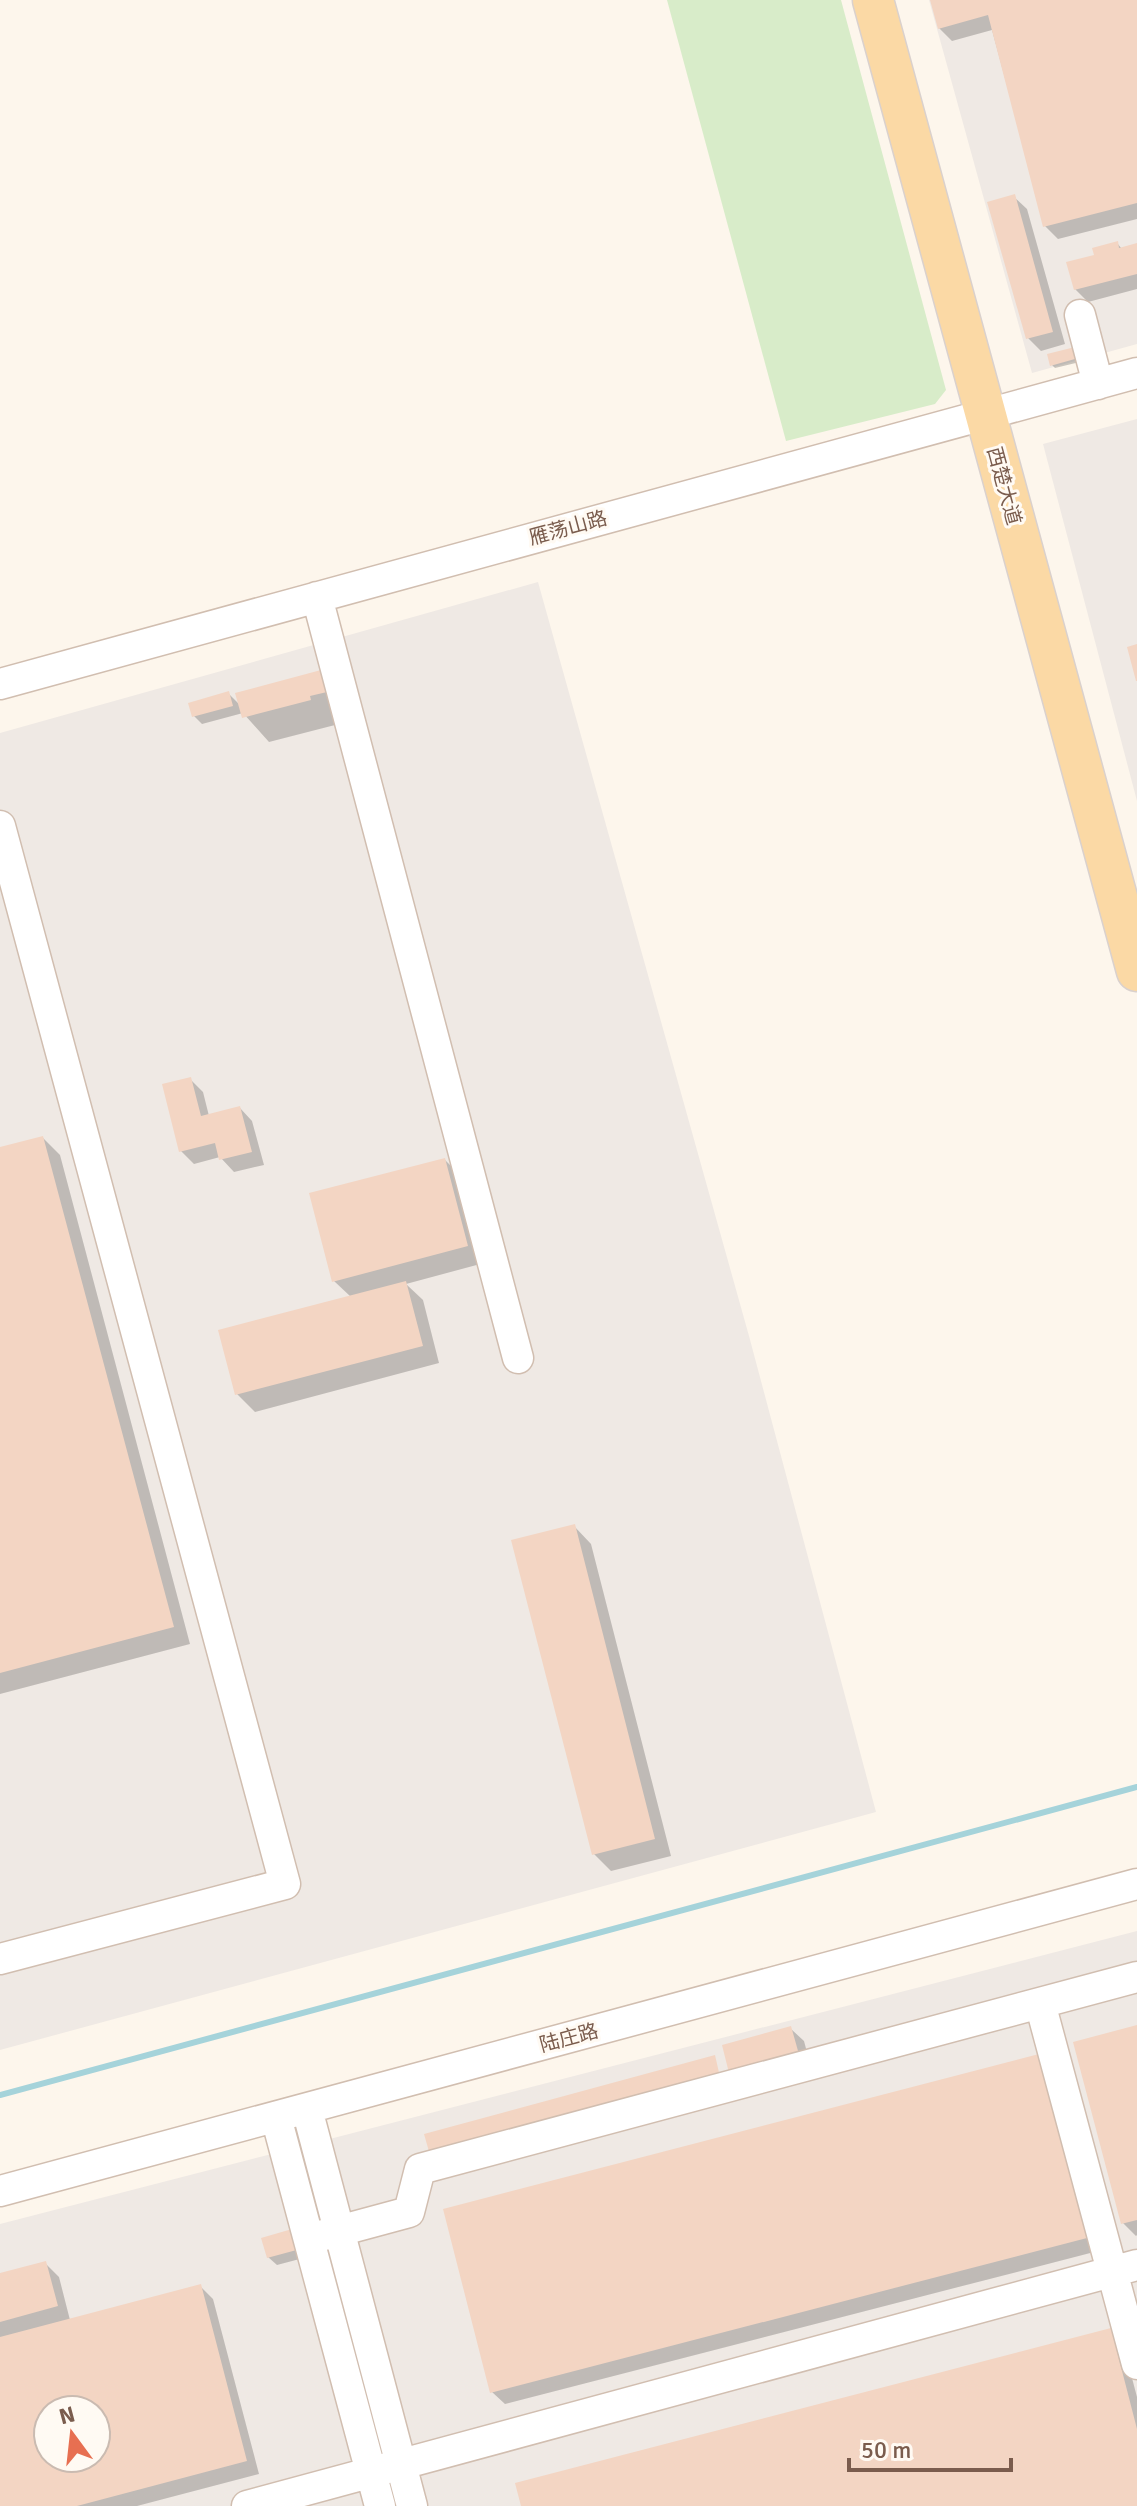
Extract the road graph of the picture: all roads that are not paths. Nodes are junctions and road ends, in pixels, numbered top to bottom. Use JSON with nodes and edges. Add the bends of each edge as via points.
{"nodes":[{"id":1,"x":873,"y":0,"type":"edge"},
{"id":2,"x":1080,"y":315,"type":"dead end"},
{"id":3,"x":1137,"y":373,"type":"edge"},
{"id":4,"x":1098,"y":384,"type":"junction"},
{"id":5,"x":984,"y":413,"type":"junction"},
{"id":6,"x":317,"y":597,"type":"junction"},
{"id":7,"x":0,"y":684,"type":"edge"},
{"id":8,"x":0,"y":826,"type":"edge"},
{"id":9,"x":1137,"y":971,"type":"edge"},
{"id":10,"x":518,"y":1358,"type":"dead end"},
{"id":11,"x":1137,"y":1884,"type":"edge"},
{"id":12,"x":0,"y":1959,"type":"edge"},
{"id":13,"x":1137,"y":1977,"type":"edge"},
{"id":14,"x":1040,"y":2003,"type":"junction"},
{"id":15,"x":307,"y":2109,"type":"junction"},
{"id":16,"x":276,"y":2117,"type":"junction"},
{"id":17,"x":0,"y":2191,"type":"edge"},
{"id":18,"x":339,"y":2230,"type":"junction"},
{"id":19,"x":309,"y":2239,"type":"junction"},
{"id":20,"x":1125,"y":2268,"type":"edge"},
{"id":21,"x":1137,"y":2364,"type":"edge"},
{"id":22,"x":401,"y":2465,"type":"junction"},
{"id":23,"x":371,"y":2473,"type":"junction"},
{"id":24,"x":247,"y":2506,"type":"edge"},
{"id":25,"x":380,"y":2506,"type":"edge"},
{"id":26,"x":412,"y":2506,"type":"edge"}],
"edges":[{"from":1,"to":5,"type":"main road","name":"西楚大道"},
{"from":2,"to":4,"type":"street"},
{"from":3,"to":4,"type":"street","name":"雁荡山路"},
{"from":4,"to":5,"type":"street","name":"雁荡山路"},
{"from":5,"to":6,"type":"street","name":"雁荡山路"},
{"from":5,"to":9,"type":"main road","name":"西楚大道"},
{"from":6,"to":7,"type":"street","name":"雁荡山路"},
{"from":6,"to":10,"type":"street"},
{"from":8,"to":12,"type":"street","via":[[285,1884]]},
{"from":11,"to":15,"type":"street","name":"陆庄路"},
{"from":13,"to":14,"type":"street"},
{"from":14,"to":18,"type":"street","via":[[420,2169],[409,2212]]},
{"from":14,"to":20,"type":"street"},
{"from":15,"to":16,"type":"street","name":"陆庄路"},
{"from":15,"to":18,"type":"street"},
{"from":16,"to":17,"type":"street","name":"陆庄路"},
{"from":16,"to":19,"type":"street"},
{"from":18,"to":19,"type":"street"},
{"from":18,"to":22,"type":"street"},
{"from":19,"to":23,"type":"street"},
{"from":20,"to":21,"type":"street"},
{"from":20,"to":22,"type":"street"},
{"from":22,"to":23,"type":"street"},
{"from":22,"to":26,"type":"street"},
{"from":23,"to":24,"type":"street"},
{"from":23,"to":25,"type":"street"}]}
